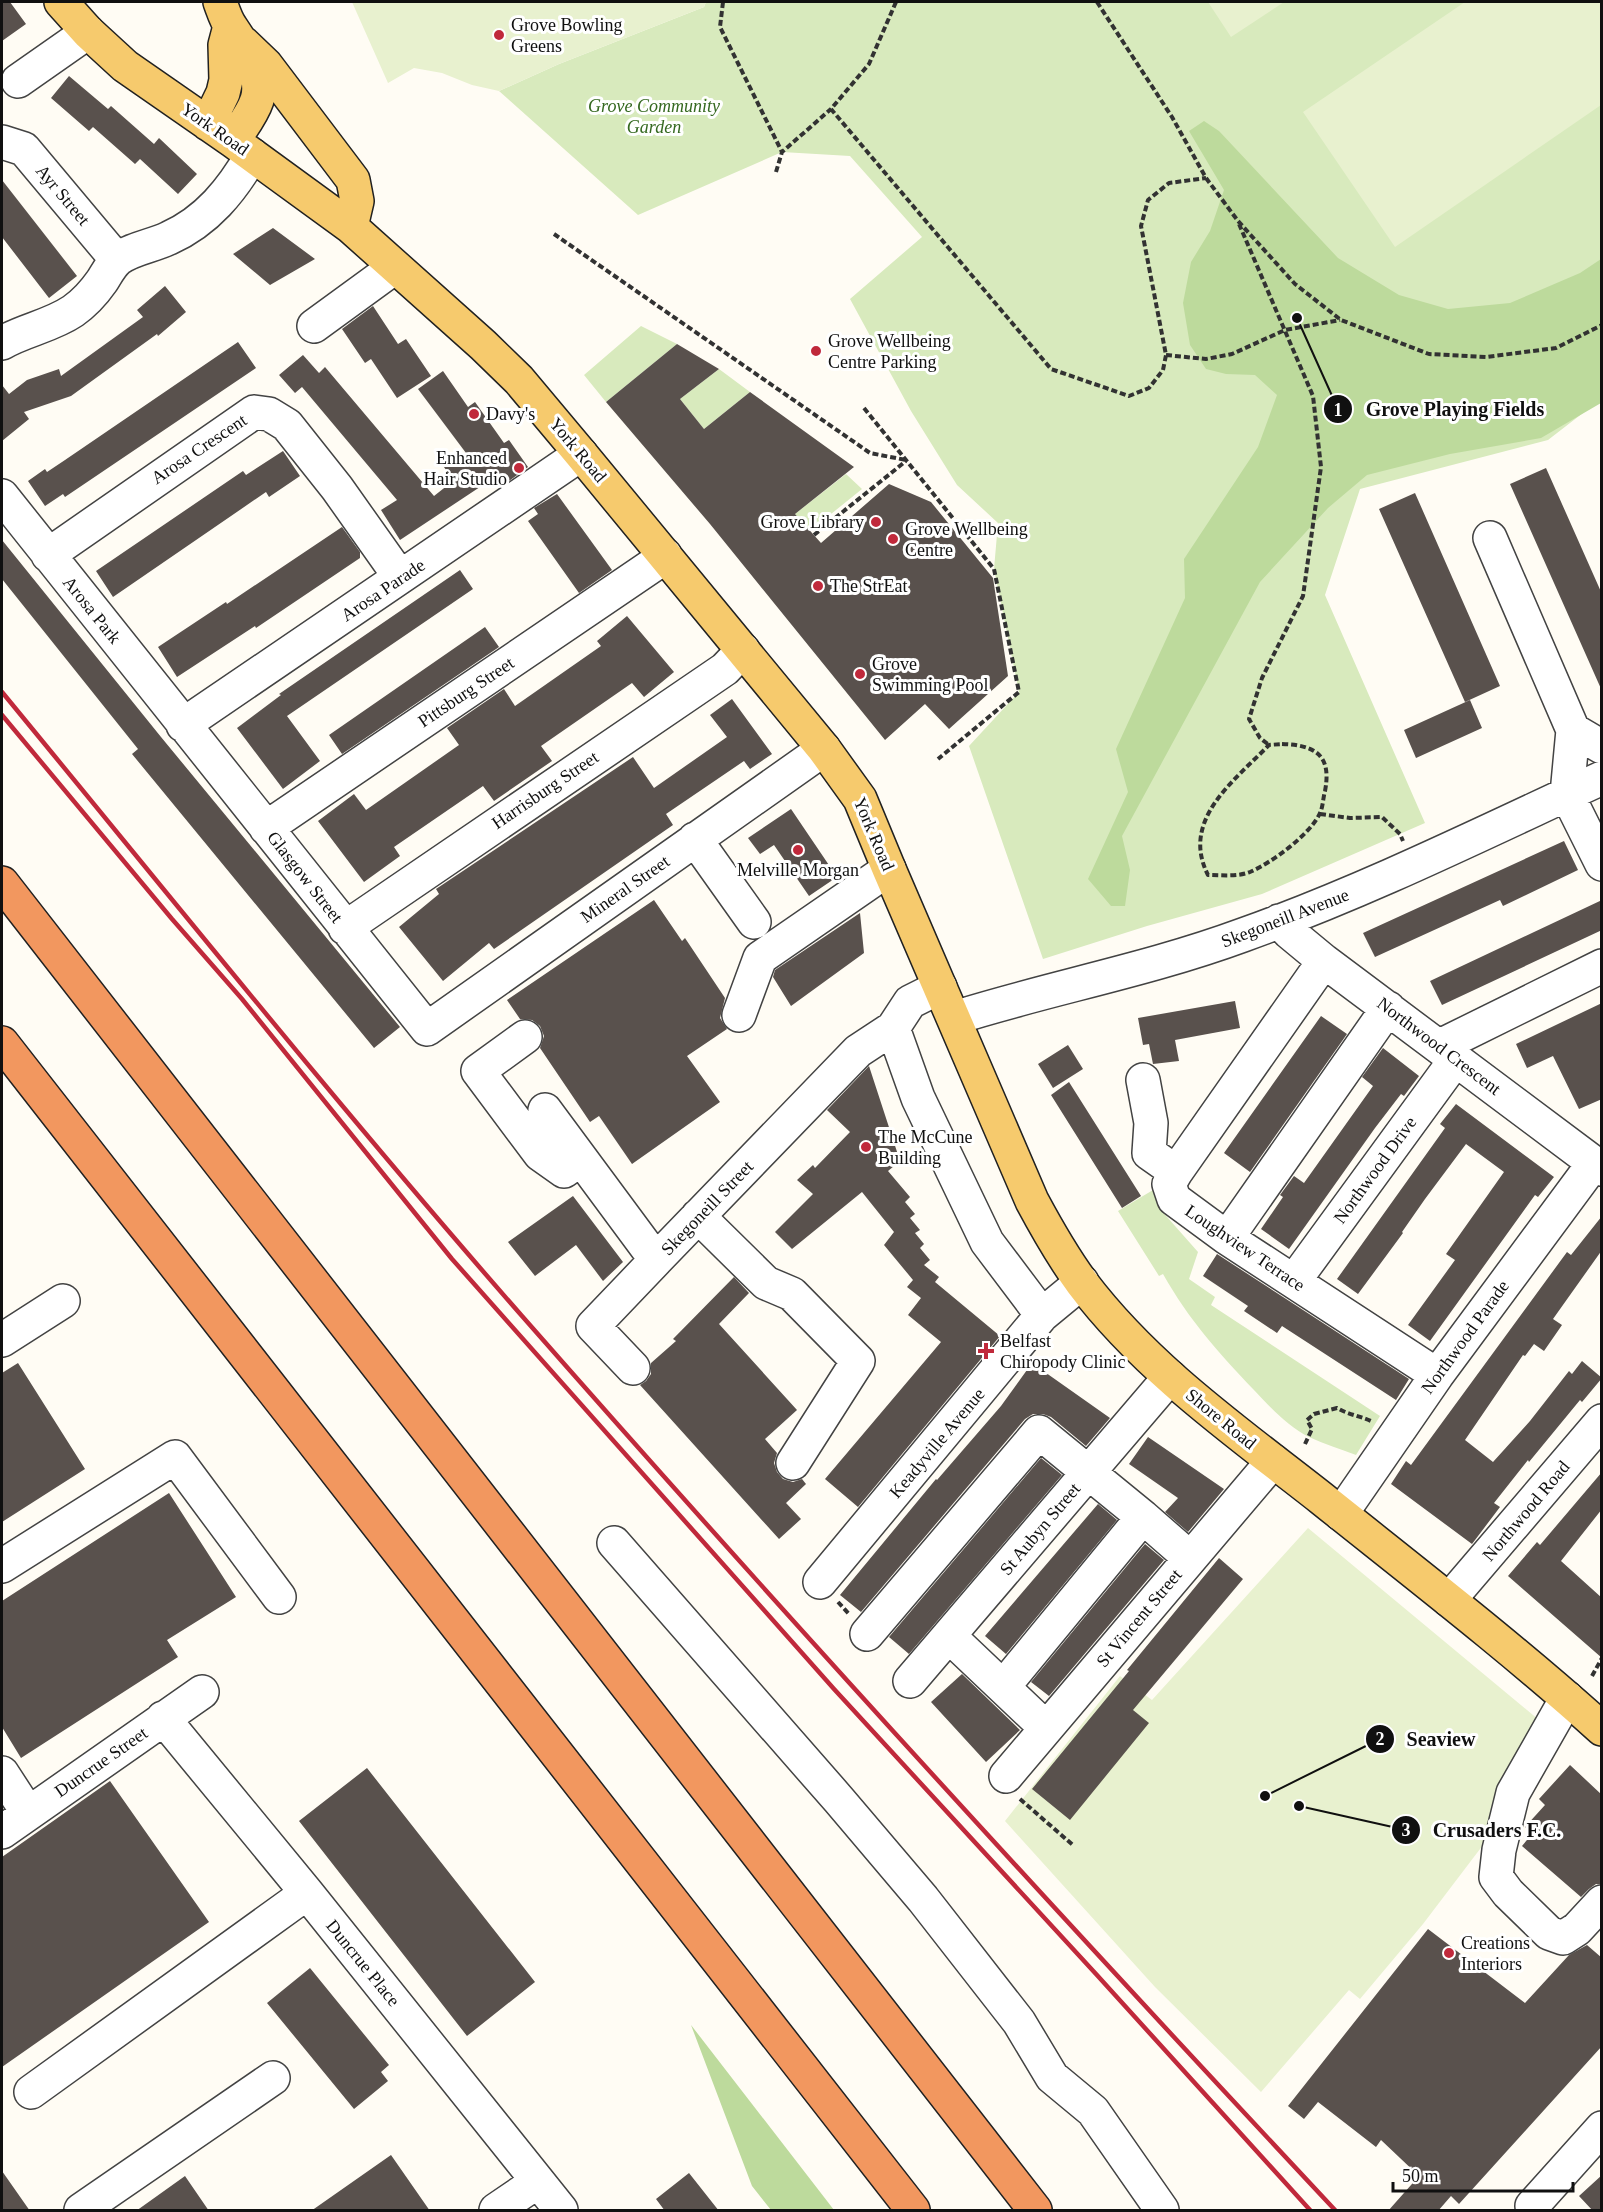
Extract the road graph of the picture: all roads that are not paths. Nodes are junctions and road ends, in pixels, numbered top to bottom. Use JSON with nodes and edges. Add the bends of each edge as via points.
{"nodes":[{"id":1,"x":61,"y":2,"type":"edge"},
{"id":2,"x":231,"y":24,"type":"edge"},
{"id":3,"x":88,"y":32,"type":"junction"},
{"id":4,"x":18,"y":81,"type":"dead end"},
{"id":5,"x":231,"y":140,"type":"junction"},
{"id":6,"x":2,"y":142,"type":"edge"},
{"id":7,"x":351,"y":227,"type":"junction"},
{"id":8,"x":117,"y":260,"type":"junction"},
{"id":9,"x":395,"y":267,"type":"junction"},
{"id":10,"x":314,"y":326,"type":"dead end"},
{"id":11,"x":2,"y":343,"type":"edge"},
{"id":12,"x":581,"y":454,"type":"junction"},
{"id":13,"x":2,"y":496,"type":"edge"},
{"id":14,"x":1490,"y":538,"type":"dead end"},
{"id":15,"x":48,"y":555,"type":"junction"},
{"id":16,"x":665,"y":555,"type":"junction"},
{"id":17,"x":400,"y":578,"type":"junction"},
{"id":18,"x":743,"y":651,"type":"junction"},
{"id":19,"x":183,"y":725,"type":"junction"},
{"id":20,"x":1573,"y":730,"type":"junction"},
{"id":21,"x":1602,"y":747,"type":"edge"},
{"id":22,"x":824,"y":749,"type":"junction"},
{"id":23,"x":1602,"y":778,"type":"edge"},
{"id":24,"x":1567,"y":794,"type":"junction"},
{"id":25,"x":266,"y":828,"type":"junction"},
{"id":26,"x":695,"y":839,"type":"junction"},
{"id":27,"x":1602,"y":864,"type":"edge"},
{"id":28,"x":889,"y":869,"type":"junction"},
{"id":29,"x":2,"y":883,"type":"edge"},
{"id":30,"x":1279,"y":921,"type":"junction"},
{"id":31,"x":754,"y":922,"type":"dead end"},
{"id":32,"x":345,"y":928,"type":"junction"},
{"id":33,"x":1324,"y":961,"type":"junction"},
{"id":34,"x":1602,"y":966,"type":"edge"},
{"id":35,"x":940,"y":987,"type":"junction"},
{"id":36,"x":1388,"y":1008,"type":"junction"},
{"id":37,"x":740,"y":1015,"type":"dead end"},
{"id":38,"x":954,"y":1018,"type":"junction"},
{"id":39,"x":893,"y":1028,"type":"junction"},
{"id":40,"x":427,"y":1029,"type":"joint"},
{"id":41,"x":525,"y":1037,"type":"dead end"},
{"id":42,"x":2,"y":1043,"type":"edge"},
{"id":43,"x":1448,"y":1052,"type":"junction"},
{"id":44,"x":1143,"y":1080,"type":"dead end"},
{"id":45,"x":545,"y":1110,"type":"dead end"},
{"id":46,"x":1593,"y":1155,"type":"edge"},
{"id":47,"x":581,"y":1159,"type":"junction"},
{"id":48,"x":1176,"y":1172,"type":"junction"},
{"id":49,"x":698,"y":1216,"type":"junction"},
{"id":50,"x":1227,"y":1238,"type":"junction"},
{"id":51,"x":656,"y":1260,"type":"junction"},
{"id":52,"x":1294,"y":1281,"type":"junction"},
{"id":53,"x":1082,"y":1282,"type":"junction"},
{"id":54,"x":63,"y":1301,"type":"dead end"},
{"id":55,"x":1042,"y":1316,"type":"junction"},
{"id":56,"x":2,"y":1340,"type":"edge"},
{"id":57,"x":633,"y":1368,"type":"dead end"},
{"id":58,"x":1437,"y":1375,"type":"junction"},
{"id":59,"x":1170,"y":1377,"type":"junction"},
{"id":60,"x":1602,"y":1421,"type":"edge"},
{"id":61,"x":1273,"y":1461,"type":"junction"},
{"id":62,"x":793,"y":1463,"type":"dead end"},
{"id":63,"x":1089,"y":1472,"type":"junction"},
{"id":64,"x":1341,"y":1514,"type":"junction"},
{"id":65,"x":1143,"y":1517,"type":"junction"},
{"id":66,"x":614,"y":1543,"type":"dead end"},
{"id":67,"x":1190,"y":1558,"type":"junction"},
{"id":68,"x":2,"y":1566,"type":"edge"},
{"id":69,"x":820,"y":1582,"type":"dead end"},
{"id":70,"x":279,"y":1597,"type":"dead end"},
{"id":71,"x":1449,"y":1600,"type":"junction"},
{"id":72,"x":867,"y":1634,"type":"dead end"},
{"id":73,"x":949,"y":1636,"type":"junction"},
{"id":74,"x":910,"y":1681,"type":"dead end"},
{"id":75,"x":1003,"y":1687,"type":"junction"},
{"id":76,"x":202,"y":1692,"type":"dead end"},
{"id":77,"x":1567,"y":1698,"type":"junction"},
{"id":78,"x":163,"y":1718,"type":"junction"},
{"id":79,"x":1046,"y":1728,"type":"junction"},
{"id":80,"x":1602,"y":1729,"type":"edge"},
{"id":81,"x":2,"y":1773,"type":"edge"},
{"id":82,"x":1006,"y":1776,"type":"road end"},
{"id":83,"x":28,"y":1813,"type":"junction"},
{"id":84,"x":2,"y":1832,"type":"edge"},
{"id":85,"x":307,"y":1893,"type":"junction"},
{"id":86,"x":1602,"y":1902,"type":"edge"},
{"id":87,"x":273,"y":2078,"type":"dead end"},
{"id":88,"x":31,"y":2092,"type":"dead end"},
{"id":89,"x":1602,"y":2128,"type":"edge"},
{"id":90,"x":537,"y":2182,"type":"junction"},
{"id":91,"x":81,"y":2211,"type":"edge"},
{"id":92,"x":496,"y":2211,"type":"edge"},
{"id":93,"x":561,"y":2211,"type":"edge"},
{"id":94,"x":913,"y":2211,"type":"edge"},
{"id":95,"x":1035,"y":2211,"type":"edge"},
{"id":96,"x":1162,"y":2211,"type":"edge"},
{"id":97,"x":1536,"y":2211,"type":"edge"}],
"edges":[{"from":1,"to":3,"type":"main road","name":"York Road"},
{"from":2,"to":5,"type":"main road","via":[[253,64],[258,87],[257,99]]},
{"from":2,"to":7,"type":"main road","via":[[267,65],[353,180],[357,201]]},
{"from":3,"to":4,"type":"street"},
{"from":3,"to":5,"type":"main road","name":"York Road","via":[[125,66]]},
{"from":5,"to":7,"type":"main road","name":"York Road"},
{"from":5,"to":8,"type":"street","via":[[242,173],[220,201],[196,224]]},
{"from":6,"to":8,"type":"street","name":"Ayr Street","via":[[24,149]]},
{"from":7,"to":9,"type":"main road","name":"York Road"},
{"from":8,"to":11,"type":"street","via":[[74,310]]},
{"from":9,"to":10,"type":"street"},
{"from":9,"to":12,"type":"main road","name":"York Road","via":[[519,381]]},
{"from":12,"to":16,"type":"main road","name":"York Road"},
{"from":12,"to":17,"type":"street","name":"Arosa Parade"},
{"from":13,"to":15,"type":"street","name":"Arosa Park"},
{"from":14,"to":20,"type":"street"},
{"from":15,"to":17,"type":"street","name":"Arosa Crescent","via":[[254,412],[269,414],[287,425]]},
{"from":15,"to":19,"type":"street","name":"Arosa Park"},
{"from":16,"to":18,"type":"main road","name":"York Road"},
{"from":16,"to":25,"type":"street","name":"Pittsburg Street"},
{"from":17,"to":19,"type":"street","name":"Arosa Parade"},
{"from":18,"to":22,"type":"main road","name":"York Road"},
{"from":18,"to":32,"type":"street","name":"Harrisburg Street","via":[[725,669]]},
{"from":19,"to":25,"type":"street","name":"Glasgow Street"},
{"from":20,"to":21,"type":"street"},
{"from":20,"to":24,"type":"street"},
{"from":22,"to":26,"type":"street","name":"Mineral Street"},
{"from":22,"to":28,"type":"main road","name":"York Road","via":[[860,799]]},
{"from":23,"to":24,"type":"street","name":"Skegoneill Avenue"},
{"from":24,"to":27,"type":"street"},
{"from":24,"to":30,"type":"street","name":"Skegoneill Avenue","via":[[1363,888]]},
{"from":25,"to":32,"type":"street","name":"Glasgow Street"},
{"from":26,"to":31,"type":"street"},
{"from":26,"to":40,"type":"street","name":"Mineral Street"},
{"from":28,"to":35,"type":"main road","name":"York Road"},
{"from":28,"to":37,"type":"street","via":[[760,958]]},
{"from":29,"to":95,"type":"highway"},
{"from":30,"to":33,"type":"street","name":"Northwood Crescent"},
{"from":30,"to":38,"type":"street","name":"Skegoneill Avenue","via":[[1194,952]]},
{"from":32,"to":40,"type":"street","name":"Glasgow Street"},
{"from":33,"to":36,"type":"street","name":"Northwood Crescent"},
{"from":33,"to":48,"type":"street"},
{"from":34,"to":43,"type":"street","name":"Northwood Drive"},
{"from":35,"to":38,"type":"main road","name":"York Road"},
{"from":35,"to":39,"type":"street","via":[[910,1002]]},
{"from":36,"to":43,"type":"street","name":"Northwood Crescent"},
{"from":36,"to":50,"type":"street"},
{"from":38,"to":53,"type":"main road","name":"Shore Road","via":[[1032,1201]]},
{"from":39,"to":49,"type":"street","name":"Skegoneill Street","via":[[858,1051]]},
{"from":39,"to":55,"type":"street","via":[[918,1098],[987,1242]]},
{"from":41,"to":47,"type":"street","via":[[478,1071],[540,1154],[564,1171]]},
{"from":42,"to":94,"type":"highway"},
{"from":43,"to":46,"type":"street","name":"Northwood Crescent"},
{"from":43,"to":52,"type":"street","name":"Northwood Drive"},
{"from":44,"to":48,"type":"street","via":[[1150,1123],[1149,1153]]},
{"from":45,"to":47,"type":"street","name":"Skegoneill Street"},
{"from":46,"to":58,"type":"street","name":"Northwood Parade"},
{"from":47,"to":51,"type":"street","name":"Skegoneill Street"},
{"from":48,"to":50,"type":"street","name":"Loughview Terrace","via":[[1169,1184],[1174,1199]]},
{"from":49,"to":51,"type":"street","name":"Skegoneill Street"},
{"from":49,"to":62,"type":"street","via":[[766,1283],[792,1294],[858,1360]]},
{"from":50,"to":52,"type":"street","name":"Loughview Terrace"},
{"from":51,"to":57,"type":"street","via":[[592,1326]]},
{"from":52,"to":58,"type":"street","name":"Loughview Terrace"},
{"from":53,"to":55,"type":"street","name":"Keadyville Avenue"},
{"from":53,"to":59,"type":"main road","name":"Shore Road"},
{"from":54,"to":56,"type":"street"},
{"from":55,"to":69,"type":"street","name":"Keadyville Avenue"},
{"from":58,"to":64,"type":"street","name":"Northwood Parade"},
{"from":59,"to":61,"type":"main road","name":"Shore Road"},
{"from":59,"to":63,"type":"street","name":"St Aubyn Street"},
{"from":60,"to":71,"type":"street","name":"Northwood Road"},
{"from":61,"to":64,"type":"main road","name":"Shore Road"},
{"from":61,"to":67,"type":"street","name":"St Vincent Street"},
{"from":63,"to":65,"type":"street"},
{"from":63,"to":72,"type":"street","via":[[1039,1432]]},
{"from":63,"to":73,"type":"street","name":"St Aubyn Street"},
{"from":64,"to":71,"type":"main road","name":"Shore Road"},
{"from":65,"to":67,"type":"street"},
{"from":65,"to":75,"type":"street"},
{"from":66,"to":96,"type":"street","via":[[923,1899],[1019,2022],[1052,2077],[1093,2111]]},
{"from":67,"to":79,"type":"street","name":"St Vincent Street"},
{"from":68,"to":70,"type":"street","via":[[175,1456]]},
{"from":71,"to":77,"type":"main road","name":"Shore Road"},
{"from":73,"to":74,"type":"street","name":"St Aubyn Street"},
{"from":73,"to":75,"type":"street"},
{"from":75,"to":79,"type":"street"},
{"from":76,"to":78,"type":"street","name":"Duncrue Street"},
{"from":77,"to":80,"type":"main road","name":"Shore Road"},
{"from":77,"to":86,"type":"street","via":[[1513,1793],[1498,1850],[1496,1877],[1549,1933],[1563,1938]]},
{"from":78,"to":83,"type":"street","name":"Duncrue Street"},
{"from":78,"to":85,"type":"street","name":"Duncrue Place"},
{"from":79,"to":82,"type":"street","name":"St Vincent Street"},
{"from":81,"to":83,"type":"street"},
{"from":83,"to":84,"type":"street","name":"Duncrue Street"},
{"from":85,"to":88,"type":"street"},
{"from":85,"to":90,"type":"street","name":"Duncrue Place"},
{"from":87,"to":91,"type":"street"},
{"from":89,"to":97,"type":"street","via":[[1532,2206]]},
{"from":90,"to":92,"type":"street"},
{"from":90,"to":93,"type":"street","name":"Duncrue Place"}]}
